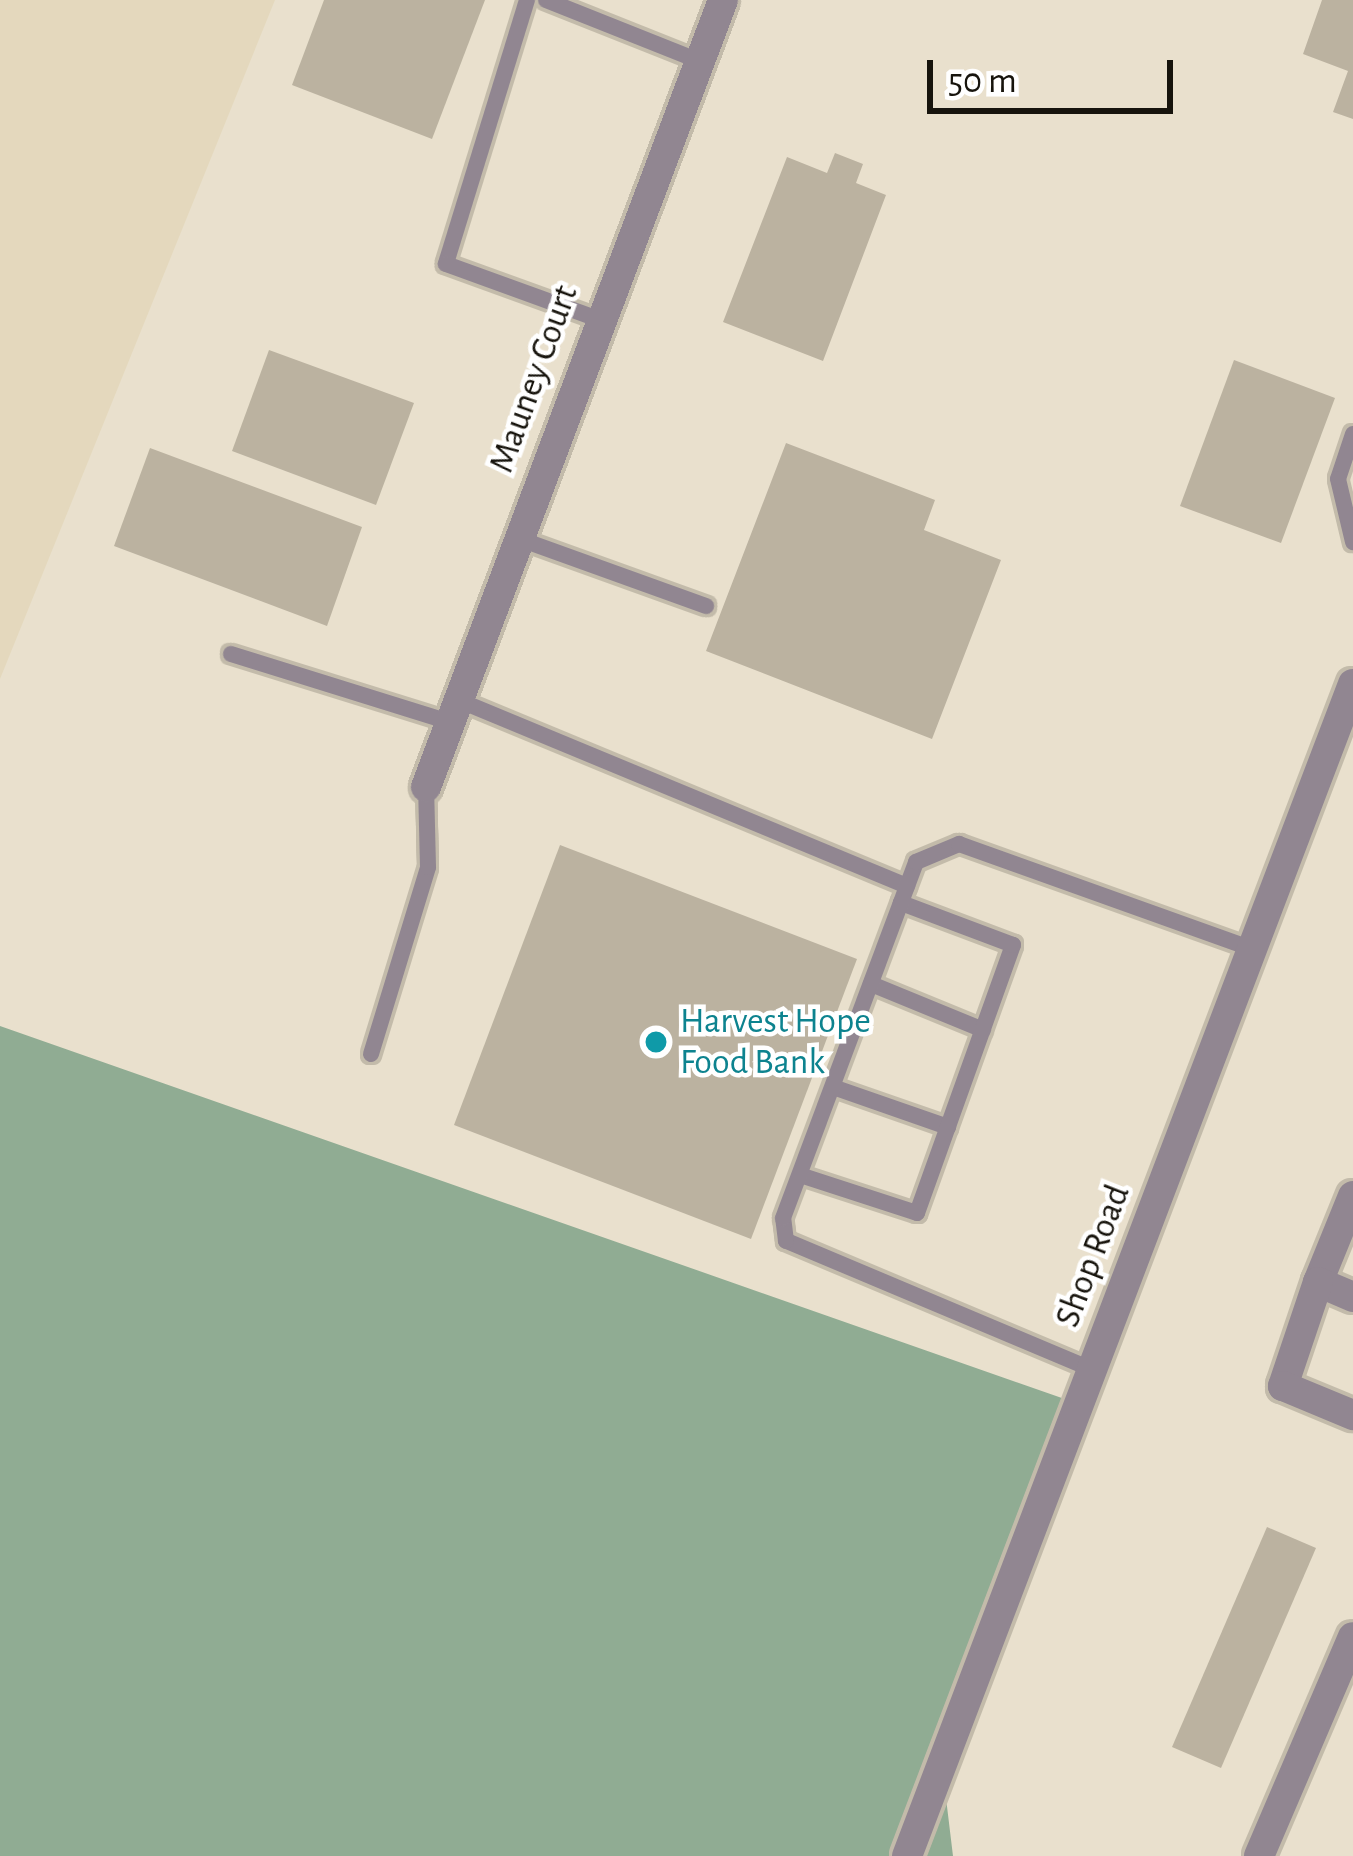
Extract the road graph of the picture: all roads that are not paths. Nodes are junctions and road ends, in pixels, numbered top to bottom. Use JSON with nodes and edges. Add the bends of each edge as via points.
{"nodes":[{"id":1,"x":527,"y":0,"type":"edge"},
{"id":2,"x":546,"y":0,"type":"edge"},
{"id":3,"x":722,"y":0,"type":"edge"},
{"id":4,"x":697,"y":60,"type":"junction"},
{"id":5,"x":598,"y":319,"type":"junction"},
{"id":6,"x":1353,"y":434,"type":"edge"},
{"id":7,"x":517,"y":538,"type":"junction"},
{"id":8,"x":1353,"y":542,"type":"edge"},
{"id":9,"x":706,"y":606,"type":"dead end"},
{"id":10,"x":231,"y":654,"type":"dead end"},
{"id":11,"x":1353,"y":684,"type":"edge"},
{"id":12,"x":454,"y":711,"type":"junction"},
{"id":13,"x":426,"y":787,"type":"joint"},
{"id":14,"x":904,"y":894,"type":"junction"},
{"id":15,"x":1252,"y":949,"type":"junction"},
{"id":16,"x":871,"y":984,"type":"junction"},
{"id":17,"x":983,"y":1030,"type":"junction"},
{"id":18,"x":371,"y":1054,"type":"dead end"},
{"id":19,"x":832,"y":1087,"type":"junction"},
{"id":20,"x":948,"y":1127,"type":"junction"},
{"id":21,"x":800,"y":1174,"type":"junction"},
{"id":22,"x":1353,"y":1196,"type":"edge"},
{"id":23,"x":1318,"y":1282,"type":"junction"},
{"id":24,"x":1353,"y":1297,"type":"edge"},
{"id":25,"x":1091,"y":1369,"type":"junction"},
{"id":26,"x":1353,"y":1415,"type":"edge"},
{"id":27,"x":1353,"y":1637,"type":"edge"},
{"id":28,"x":907,"y":1856,"type":"edge"},
{"id":29,"x":1258,"y":1856,"type":"edge"}],
"edges":[{"from":1,"to":5,"type":"lane","via":[[446,264]]},
{"from":2,"to":4,"type":"lane"},
{"from":3,"to":4,"type":"street","name":"Mauney Court"},
{"from":4,"to":5,"type":"street","name":"Mauney Court"},
{"from":5,"to":7,"type":"street","name":"Mauney Court"},
{"from":6,"to":8,"type":"lane","via":[[1338,479]]},
{"from":7,"to":9,"type":"lane"},
{"from":7,"to":12,"type":"street","name":"Mauney Court"},
{"from":10,"to":12,"type":"lane"},
{"from":11,"to":15,"type":"street","name":"Shop Road"},
{"from":12,"to":13,"type":"street","name":"Mauney Court"},
{"from":12,"to":14,"type":"lane"},
{"from":13,"to":18,"type":"lane","via":[[428,867]]},
{"from":14,"to":15,"type":"lane","via":[[933,848],[959,844]]},
{"from":14,"to":16,"type":"lane"},
{"from":14,"to":17,"type":"lane","via":[[1013,945]]},
{"from":15,"to":25,"type":"street","name":"Shop Road"},
{"from":16,"to":17,"type":"lane"},
{"from":16,"to":19,"type":"lane"},
{"from":17,"to":20,"type":"lane"},
{"from":19,"to":20,"type":"lane"},
{"from":19,"to":21,"type":"lane"},
{"from":20,"to":21,"type":"lane","via":[[917,1213]]},
{"from":21,"to":25,"type":"lane","via":[[783,1218],[800,1256]]},
{"from":22,"to":23,"type":"street"},
{"from":23,"to":24,"type":"street"},
{"from":23,"to":26,"type":"street","via":[[1282,1387]]},
{"from":25,"to":28,"type":"street","name":"Shop Road"},
{"from":27,"to":29,"type":"street"}]}
